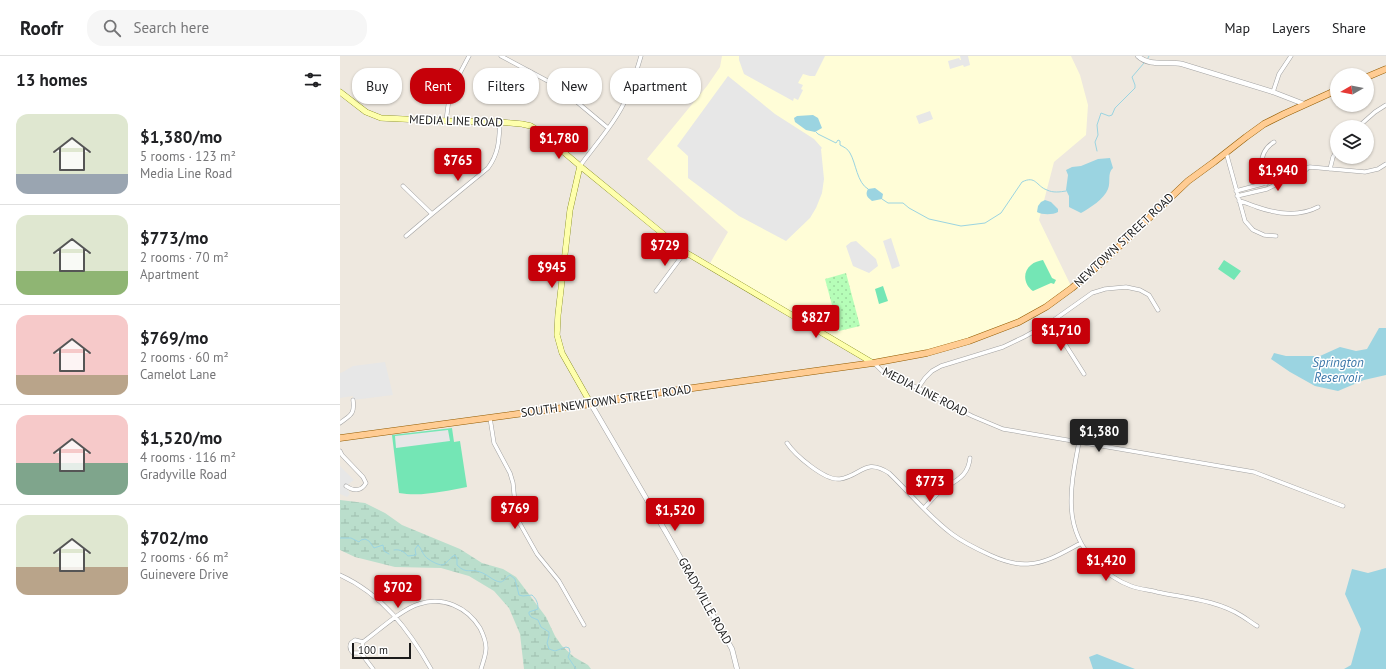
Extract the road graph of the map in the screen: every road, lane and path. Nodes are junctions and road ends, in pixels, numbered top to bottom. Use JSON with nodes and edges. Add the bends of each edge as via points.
{"nodes":[{"id":1,"x":469,"y":56,"type":"edge"},
{"id":2,"x":501,"y":56,"type":"edge"},
{"id":3,"x":641,"y":56,"type":"edge"},
{"id":4,"x":1138,"y":56,"type":"edge"},
{"id":5,"x":1291,"y":56,"type":"edge"},
{"id":6,"x":1386,"y":69,"type":"edge"},
{"id":7,"x":1374,"y":74,"type":"edge"},
{"id":8,"x":340,"y":92,"type":"edge"},
{"id":9,"x":1273,"y":92,"type":"junction"},
{"id":10,"x":1330,"y":93,"type":"edge"},
{"id":11,"x":1304,"y":104,"type":"junction"},
{"id":12,"x":1386,"y":104,"type":"edge"},
{"id":13,"x":1366,"y":120,"type":"edge"},
{"id":14,"x":446,"y":121,"type":"junction"},
{"id":15,"x":500,"y":122,"type":"junction"},
{"id":16,"x":608,"y":128,"type":"junction"},
{"id":17,"x":1274,"y":142,"type":"dead end"},
{"id":18,"x":1226,"y":152,"type":"junction"},
{"id":19,"x":1331,"y":164,"type":"edge"},
{"id":20,"x":1386,"y":164,"type":"edge"},
{"id":21,"x":580,"y":166,"type":"junction"},
{"id":22,"x":1310,"y":167,"type":"junction"},
{"id":23,"x":1330,"y":169,"type":"junction"},
{"id":24,"x":1266,"y":183,"type":"junction"},
{"id":25,"x":402,"y":186,"type":"dead end"},
{"id":26,"x":1266,"y":189,"type":"junction"},
{"id":27,"x":1236,"y":191,"type":"junction"},
{"id":28,"x":1237,"y":196,"type":"junction"},
{"id":29,"x":1239,"y":201,"type":"junction"},
{"id":30,"x":1318,"y":207,"type":"dead end"},
{"id":31,"x":432,"y":214,"type":"junction"},
{"id":32,"x":406,"y":236,"type":"dead end"},
{"id":33,"x":1276,"y":236,"type":"dead end"},
{"id":34,"x":686,"y":252,"type":"junction"},
{"id":35,"x":656,"y":291,"type":"dead end"},
{"id":36,"x":1158,"y":310,"type":"dead end"},
{"id":37,"x":1051,"y":322,"type":"junction"},
{"id":38,"x":873,"y":363,"type":"junction"},
{"id":39,"x":1084,"y":374,"type":"dead end"},
{"id":40,"x":918,"y":388,"type":"junction"},
{"id":41,"x":353,"y":400,"type":"dead end"},
{"id":42,"x":591,"y":404,"type":"junction"},
{"id":43,"x":490,"y":418,"type":"junction"},
{"id":44,"x":340,"y":423,"type":"edge"},
{"id":45,"x":340,"y":438,"type":"edge"},
{"id":46,"x":1079,"y":442,"type":"junction"},
{"id":47,"x":787,"y":443,"type":"dead end"},
{"id":48,"x":340,"y":451,"type":"edge"},
{"id":49,"x":970,"y":458,"type":"dead end"},
{"id":50,"x":346,"y":486,"type":"dead end"},
{"id":51,"x":1343,"y":506,"type":"dead end"},
{"id":52,"x":924,"y":508,"type":"junction"},
{"id":53,"x":1080,"y":543,"type":"junction"},
{"id":54,"x":340,"y":576,"type":"edge"},
{"id":55,"x":396,"y":618,"type":"junction"},
{"id":56,"x":584,"y":625,"type":"dead end"},
{"id":57,"x":1257,"y":626,"type":"dead end"},
{"id":58,"x":363,"y":642,"type":"junction"},
{"id":59,"x":361,"y":653,"type":"junction"},
{"id":60,"x":373,"y":669,"type":"edge"},
{"id":61,"x":431,"y":669,"type":"edge"},
{"id":62,"x":481,"y":669,"type":"edge"},
{"id":63,"x":737,"y":669,"type":"edge"}],
"edges":[{"from":1,"to":14,"type":"street","via":[[451,90]]},
{"from":2,"to":16,"type":"street","via":[[559,88]]},
{"from":3,"to":16,"type":"street","name":"GRADYVILLE ROAD","via":[[630,91]]},
{"from":4,"to":9,"type":"street","via":[[1144,61],[1182,64]]},
{"from":5,"to":9,"type":"street","via":[[1279,74]]},
{"from":6,"to":7,"type":"main road"},
{"from":8,"to":14,"type":"main road","name":"MEDIA LINE ROAD","via":[[376,117]]},
{"from":9,"to":11,"type":"street"},
{"from":10,"to":11,"type":"main road","name":"NEWTOWN STREET ROAD"},
{"from":11,"to":18,"type":"main road","name":"NEWTOWN STREET ROAD","via":[[1264,124]]},
{"from":12,"to":13,"type":"street"},
{"from":14,"to":15,"type":"main road","name":"MEDIA LINE ROAD"},
{"from":15,"to":21,"type":"main road","name":"MEDIA LINE ROAD","via":[[531,126]]},
{"from":15,"to":31,"type":"street","via":[[498,151],[494,160],[488,168]]},
{"from":16,"to":21,"type":"street","name":"GRADYVILLE ROAD"},
{"from":17,"to":24,"type":"street","via":[[1269,145],[1262,158],[1263,177]]},
{"from":18,"to":27,"type":"street"},
{"from":18,"to":38,"type":"main road","name":"NEWTOWN STREET ROAD","via":[[1188,181],[1107,258],[1046,307],[1019,322],[969,341],[927,353]]},
{"from":19,"to":23,"type":"street"},
{"from":20,"to":23,"type":"street","via":[[1365,172]]},
{"from":21,"to":34,"type":"main road","name":"MEDIA LINE ROAD"},
{"from":21,"to":42,"type":"main road","name":"GRADYVILLE ROAD","via":[[570,210],[557,335],[562,353]]},
{"from":22,"to":23,"type":"street"},
{"from":22,"to":24,"type":"street","via":[[1298,169]]},
{"from":22,"to":26,"type":"street"},
{"from":24,"to":26,"type":"street"},
{"from":24,"to":27,"type":"street"},
{"from":25,"to":31,"type":"street"},
{"from":26,"to":28,"type":"street"},
{"from":27,"to":28,"type":"street"},
{"from":28,"to":29,"type":"street"},
{"from":29,"to":30,"type":"street","via":[[1288,214],[1304,213]]},
{"from":29,"to":33,"type":"street","via":[[1245,221],[1253,230],[1264,235]]},
{"from":31,"to":32,"type":"street"},
{"from":34,"to":35,"type":"street"},
{"from":34,"to":38,"type":"main road","name":"MEDIA LINE ROAD"},
{"from":36,"to":37,"type":"street","via":[[1149,295],[1140,290],[1126,287],[1105,289],[1092,293]]},
{"from":37,"to":39,"type":"street"},
{"from":37,"to":40,"type":"street","via":[[1003,347],[932,370]]},
{"from":38,"to":40,"type":"street","name":"MEDIA LINE ROAD","via":[[883,372]]},
{"from":38,"to":42,"type":"main road","name":"SOUTH NEWTOWN STREET ROAD"},
{"from":40,"to":46,"type":"street","name":"MEDIA LINE ROAD","via":[[1003,429]]},
{"from":41,"to":44,"type":"street","via":[[354,412]]},
{"from":42,"to":43,"type":"main road","name":"SOUTH NEWTOWN STREET ROAD"},
{"from":42,"to":63,"type":"street","name":"GRADYVILLE ROAD","via":[[732,649]]},
{"from":43,"to":45,"type":"main road","name":"SOUTH NEWTOWN STREET ROAD"},
{"from":43,"to":56,"type":"street","via":[[494,443],[512,478],[519,522],[537,554],[556,576]]},
{"from":46,"to":51,"type":"street","name":"MEDIA LINE ROAD","via":[[1254,472]]},
{"from":46,"to":53,"type":"street","via":[[1073,474],[1071,510]]},
{"from":47,"to":52,"type":"street","via":[[812,467],[831,478],[844,478],[868,467],[883,468]]},
{"from":48,"to":50,"type":"street","via":[[363,476],[366,483],[357,490]]},
{"from":49,"to":52,"type":"street","via":[[964,475]]},
{"from":52,"to":53,"type":"street","via":[[952,534],[971,546],[1015,564],[1050,559]]},
{"from":53,"to":57,"type":"street","via":[[1103,570],[1123,583],[1219,605]]},
{"from":54,"to":55,"type":"street","via":[[375,596]]},
{"from":55,"to":58,"type":"street"},
{"from":55,"to":61,"type":"street"},
{"from":55,"to":62,"type":"street","via":[[406,610],[432,601],[456,605],[468,613],[484,634],[486,647]]},
{"from":58,"to":59,"type":"street"},
{"from":58,"to":59,"type":"street","via":[[355,640],[350,647],[353,653]]},
{"from":59,"to":60,"type":"street"}]}
